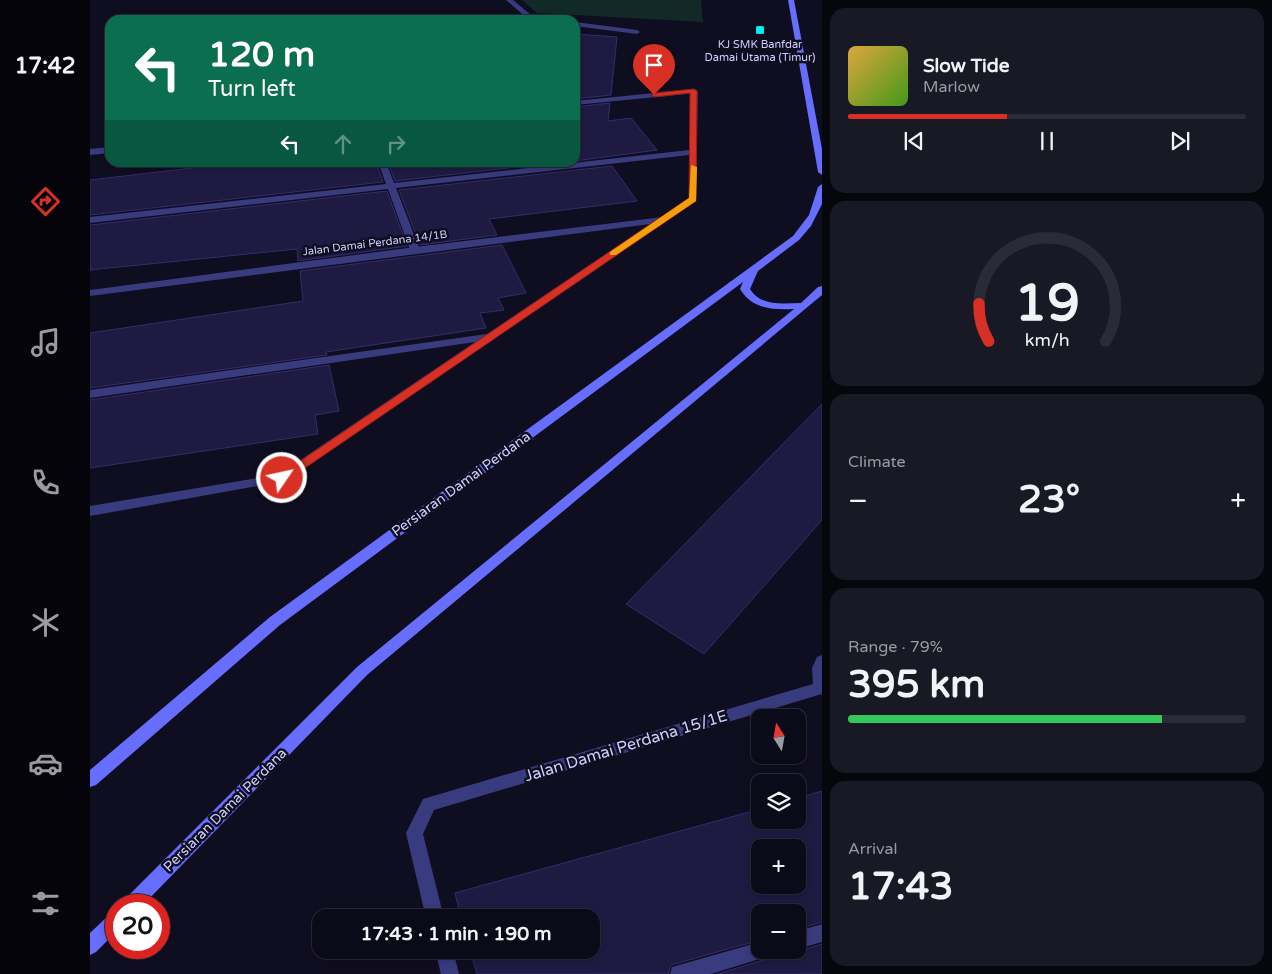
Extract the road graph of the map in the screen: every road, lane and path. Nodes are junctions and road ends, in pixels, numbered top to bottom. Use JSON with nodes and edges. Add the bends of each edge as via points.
{"nodes":[{"id":1,"x":508,"y":0,"type":"edge"},
{"id":2,"x":791,"y":0,"type":"edge"},
{"id":3,"x":527,"y":15,"type":"edge"},
{"id":4,"x":580,"y":25,"type":"edge"},
{"id":5,"x":637,"y":32,"type":"dead end"},
{"id":6,"x":580,"y":102,"type":"edge"},
{"id":7,"x":105,"y":150,"type":"edge"},
{"id":8,"x":90,"y":152,"type":"edge"},
{"id":9,"x":693,"y":152,"type":"junction"},
{"id":10,"x":580,"y":165,"type":"edge"},
{"id":11,"x":384,"y":167,"type":"edge"},
{"id":12,"x":559,"y":167,"type":"edge"},
{"id":13,"x":822,"y":172,"type":"edge"},
{"id":14,"x":390,"y":186,"type":"junction"},
{"id":15,"x":822,"y":187,"type":"edge"},
{"id":16,"x":90,"y":220,"type":"edge"},
{"id":17,"x":663,"y":220,"type":"junction"},
{"id":18,"x":415,"y":250,"type":"junction"},
{"id":19,"x":753,"y":271,"type":"junction"},
{"id":20,"x":822,"y":289,"type":"edge"},
{"id":21,"x":90,"y":293,"type":"edge"},
{"id":22,"x":804,"y":306,"type":"junction"},
{"id":23,"x":492,"y":336,"type":"junction"},
{"id":24,"x":90,"y":394,"type":"edge"},
{"id":25,"x":90,"y":511,"type":"edge"},
{"id":26,"x":822,"y":661,"type":"edge"},
{"id":27,"x":821,"y":688,"type":"edge"},
{"id":28,"x":90,"y":780,"type":"edge"},
{"id":29,"x":142,"y":894,"type":"edge"},
{"id":30,"x":433,"y":909,"type":"edge"},
{"id":31,"x":105,"y":931,"type":"edge"},
{"id":32,"x":822,"y":933,"type":"edge"},
{"id":33,"x":806,"y":938,"type":"edge"},
{"id":34,"x":90,"y":946,"type":"edge"},
{"id":35,"x":751,"y":953,"type":"edge"},
{"id":36,"x":446,"y":959,"type":"edge"},
{"id":37,"x":450,"y":974,"type":"edge"},
{"id":38,"x":679,"y":974,"type":"edge"}],
"edges":[{"from":1,"to":3,"type":"street"},
{"from":2,"to":13,"type":"main road"},
{"from":4,"to":5,"type":"street"},
{"from":6,"to":9,"type":"street","via":[[694,91]]},
{"from":7,"to":8,"type":"street"},
{"from":9,"to":10,"type":"street"},
{"from":9,"to":17,"type":"street","via":[[694,199]]},
{"from":11,"to":14,"type":"street"},
{"from":12,"to":14,"type":"street"},
{"from":14,"to":16,"type":"street"},
{"from":14,"to":18,"type":"street"},
{"from":15,"to":19,"type":"main road","name":"Persiaran Damai Perdana","via":[[811,222],[796,238]]},
{"from":17,"to":18,"type":"street","name":"Jalan Damai Perdana 14/1B"},
{"from":17,"to":23,"type":"street"},
{"from":18,"to":21,"type":"street","name":"Jalan Damai Perdana 14/1B"},
{"from":19,"to":22,"type":"main road","via":[[745,289],[748,296],[760,304],[776,307]]},
{"from":19,"to":28,"type":"main road","name":"Persiaran Damai Perdana","via":[[275,621]]},
{"from":20,"to":22,"type":"main road","name":"Persiaran Damai Perdana"},
{"from":22,"to":29,"type":"main road","name":"Persiaran Damai Perdana","via":[[362,671]]},
{"from":23,"to":24,"type":"street"},
{"from":23,"to":25,"type":"street","via":[[282,478]]},
{"from":26,"to":27,"type":"street","via":[[819,668]]},
{"from":27,"to":30,"type":"street","name":"Jalan Damai Perdana 15/1E","via":[[429,804],[414,833]]},
{"from":31,"to":34,"type":"main road"},
{"from":32,"to":33,"type":"street"},
{"from":35,"to":38,"type":"street"},
{"from":36,"to":37,"type":"street"}]}
